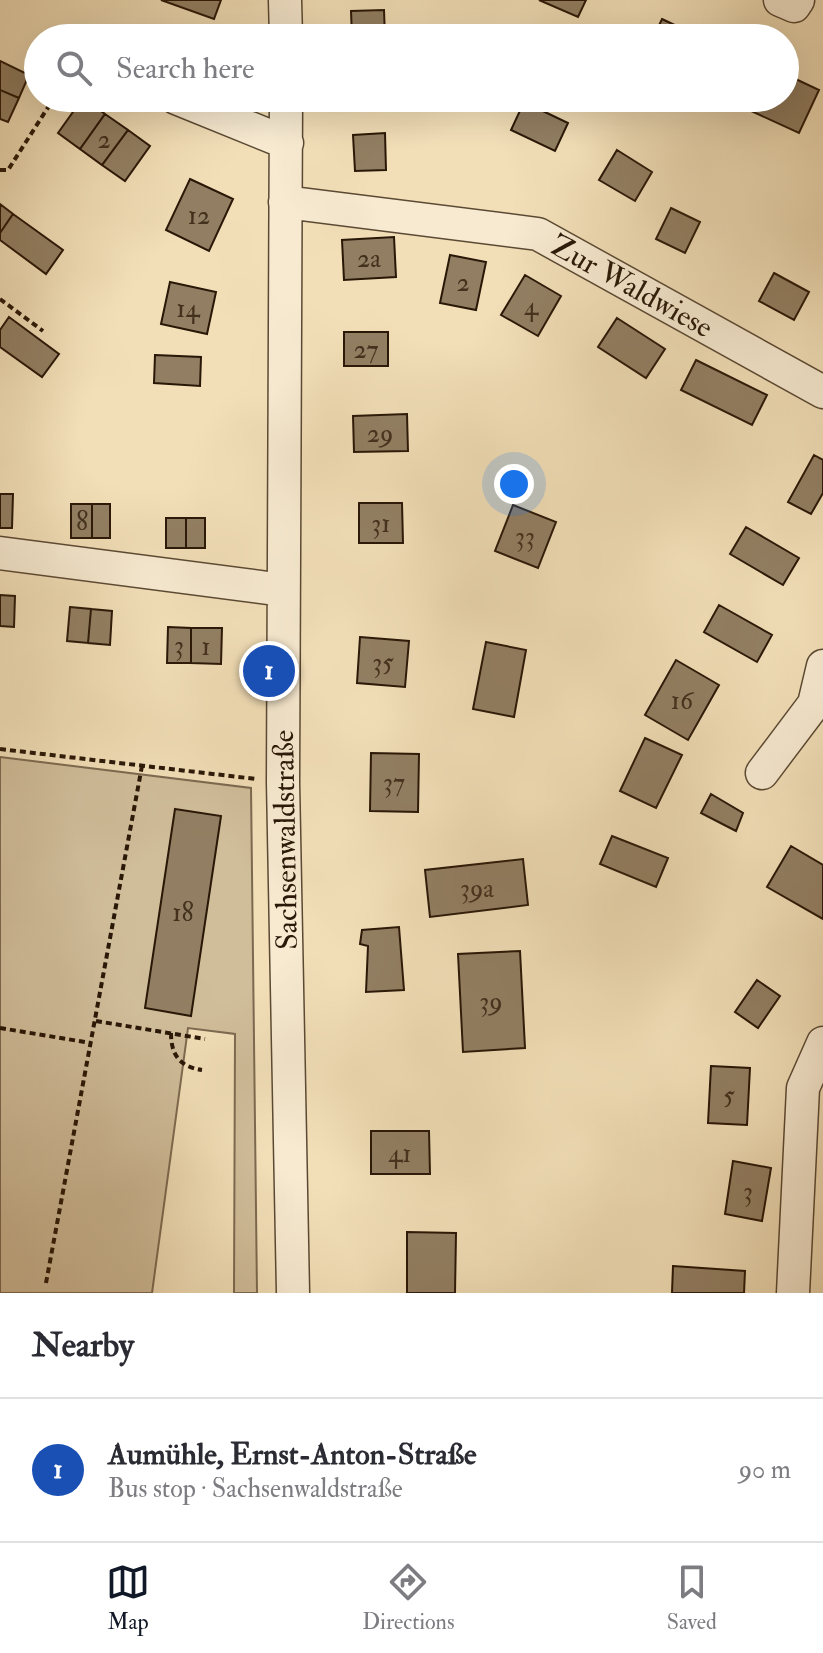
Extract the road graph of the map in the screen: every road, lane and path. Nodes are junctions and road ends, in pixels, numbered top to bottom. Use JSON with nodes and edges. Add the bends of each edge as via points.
{"nodes":[{"id":1,"x":285,"y":0,"type":"edge"},
{"id":2,"x":780,"y":0,"type":"edge"},
{"id":3,"x":798,"y":0,"type":"edge"},
{"id":4,"x":286,"y":24,"type":"edge"},
{"id":5,"x":45,"y":112,"type":"edge"},
{"id":6,"x":211,"y":112,"type":"edge"},
{"id":7,"x":286,"y":112,"type":"edge"},
{"id":8,"x":287,"y":143,"type":"junction"},
{"id":9,"x":0,"y":170,"type":"edge"},
{"id":10,"x":285,"y":202,"type":"junction"},
{"id":11,"x":0,"y":299,"type":"edge"},
{"id":12,"x":43,"y":331,"type":"dead end"},
{"id":13,"x":823,"y":392,"type":"edge"},
{"id":14,"x":0,"y":553,"type":"edge"},
{"id":15,"x":283,"y":590,"type":"junction"},
{"id":16,"x":823,"y":666,"type":"edge"},
{"id":17,"x":0,"y":749,"type":"edge"},
{"id":18,"x":142,"y":766,"type":"junction"},
{"id":19,"x":762,"y":773,"type":"dead end"},
{"id":20,"x":283,"y":782,"type":"junction"},
{"id":21,"x":95,"y":1020,"type":"junction"},
{"id":22,"x":0,"y":1028,"type":"edge"},
{"id":23,"x":171,"y":1033,"type":"junction"},
{"id":24,"x":205,"y":1039,"type":"dead end"},
{"id":25,"x":91,"y":1043,"type":"junction"},
{"id":26,"x":823,"y":1043,"type":"edge"},
{"id":27,"x":202,"y":1070,"type":"dead end"},
{"id":28,"x":46,"y":1283,"type":"dead end"},
{"id":29,"x":293,"y":1293,"type":"edge"},
{"id":30,"x":793,"y":1293,"type":"edge"}],
"edges":[{"from":1,"to":4,"type":"street"},
{"from":2,"to":3,"type":"street","via":[[794,6]]},
{"from":5,"to":9,"type":"path","via":[[8,170]]},
{"from":6,"to":8,"type":"street"},
{"from":7,"to":8,"type":"street","name":"Sachsenwaldstraße"},
{"from":8,"to":10,"type":"street","name":"Sachsenwaldstraße"},
{"from":10,"to":13,"type":"street","name":"Zur Waldwiese","via":[[538,234]]},
{"from":10,"to":15,"type":"street","name":"Sachsenwaldstraße"},
{"from":11,"to":12,"type":"path"},
{"from":14,"to":15,"type":"street"},
{"from":15,"to":20,"type":"street","name":"Sachsenwaldstraße"},
{"from":16,"to":19,"type":"street","via":[[814,704]]},
{"from":17,"to":18,"type":"path"},
{"from":18,"to":20,"type":"path"},
{"from":18,"to":21,"type":"path"},
{"from":20,"to":29,"type":"street","name":"Sachsenwaldstraße"},
{"from":21,"to":23,"type":"path"},
{"from":21,"to":25,"type":"path"},
{"from":22,"to":25,"type":"path"},
{"from":23,"to":24,"type":"path"},
{"from":23,"to":27,"type":"path","via":[[178,1062]]},
{"from":25,"to":28,"type":"path"},
{"from":26,"to":30,"type":"street","via":[[803,1088]]}]}
